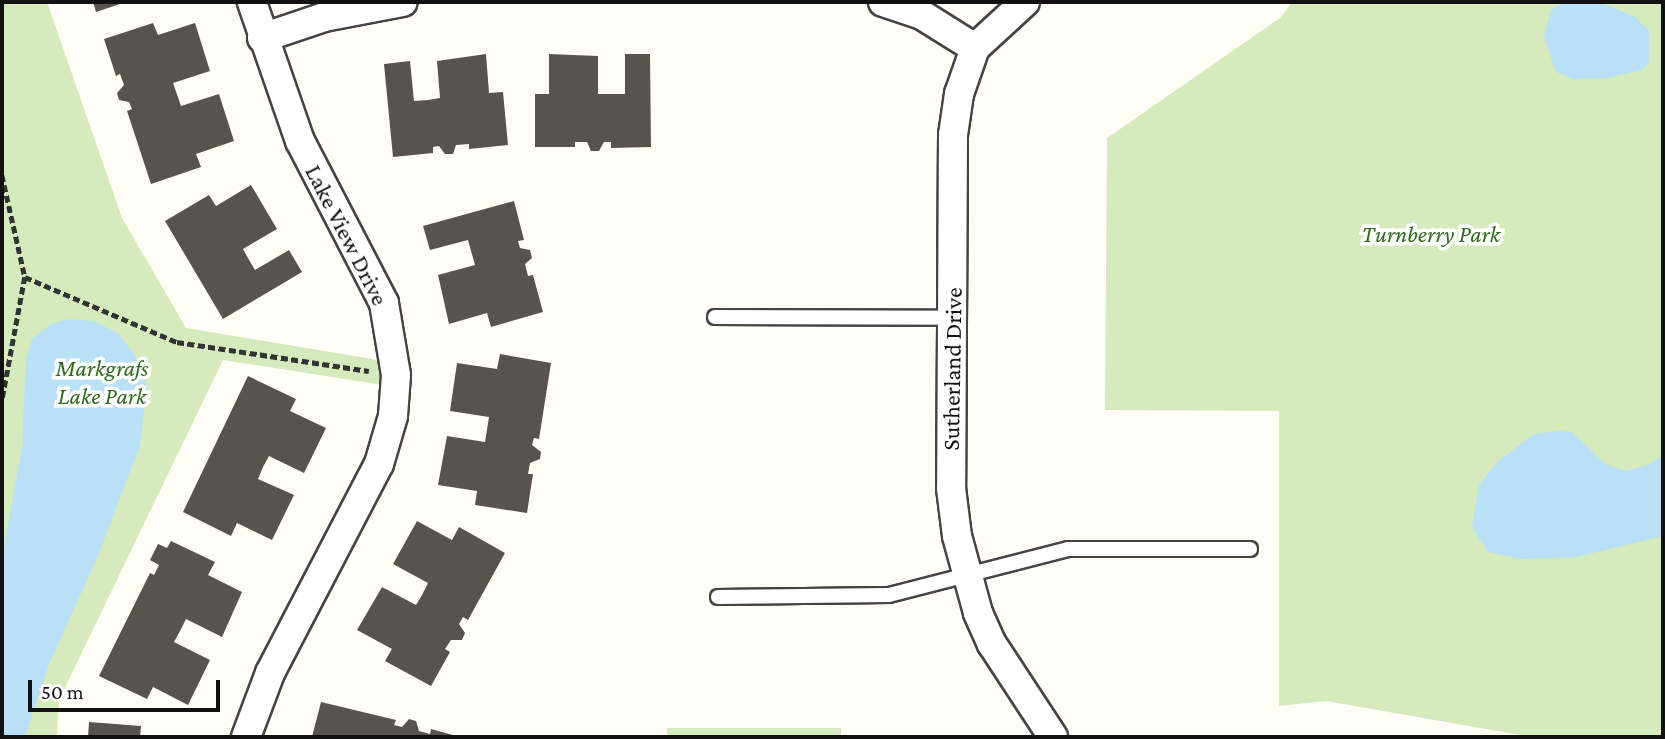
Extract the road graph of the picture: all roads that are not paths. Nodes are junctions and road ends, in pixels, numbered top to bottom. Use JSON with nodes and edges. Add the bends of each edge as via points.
{"nodes":[{"id":1,"x":252,"y":2,"type":"edge"},
{"id":2,"x":403,"y":2,"type":"edge"},
{"id":3,"x":883,"y":2,"type":"edge"},
{"id":4,"x":1025,"y":2,"type":"edge"},
{"id":5,"x":262,"y":38,"type":"junction"},
{"id":6,"x":975,"y":48,"type":"junction"},
{"id":7,"x":715,"y":317,"type":"dead end"},
{"id":8,"x":954,"y":318,"type":"junction"},
{"id":9,"x":1250,"y":549,"type":"dead end"},
{"id":10,"x":966,"y":573,"type":"junction"},
{"id":11,"x":718,"y":597,"type":"dead end"},
{"id":12,"x":246,"y":737,"type":"edge"},
{"id":13,"x":1054,"y":737,"type":"edge"}],
"edges":[{"from":1,"to":5,"type":"street","name":"Lake View Drive"},
{"from":2,"to":5,"type":"street","via":[[324,18]]},
{"from":3,"to":6,"type":"street","via":[[922,15]]},
{"from":4,"to":6,"type":"street","name":"Sutherland Drive"},
{"from":5,"to":12,"type":"street","name":"Lake View Drive","via":[[309,160],[379,290],[391,329],[396,375],[393,416],[379,464],[270,673]]},
{"from":6,"to":8,"type":"street","name":"Sutherland Drive","via":[[959,94],[953,135]]},
{"from":7,"to":8,"type":"lane"},
{"from":8,"to":10,"type":"street","name":"Sutherland Drive","via":[[951,488]]},
{"from":9,"to":10,"type":"lane","via":[[1068,549]]},
{"from":10,"to":11,"type":"lane","via":[[865,598]]},
{"from":10,"to":13,"type":"street","name":"Sutherland Drive","via":[[992,644]]}]}
